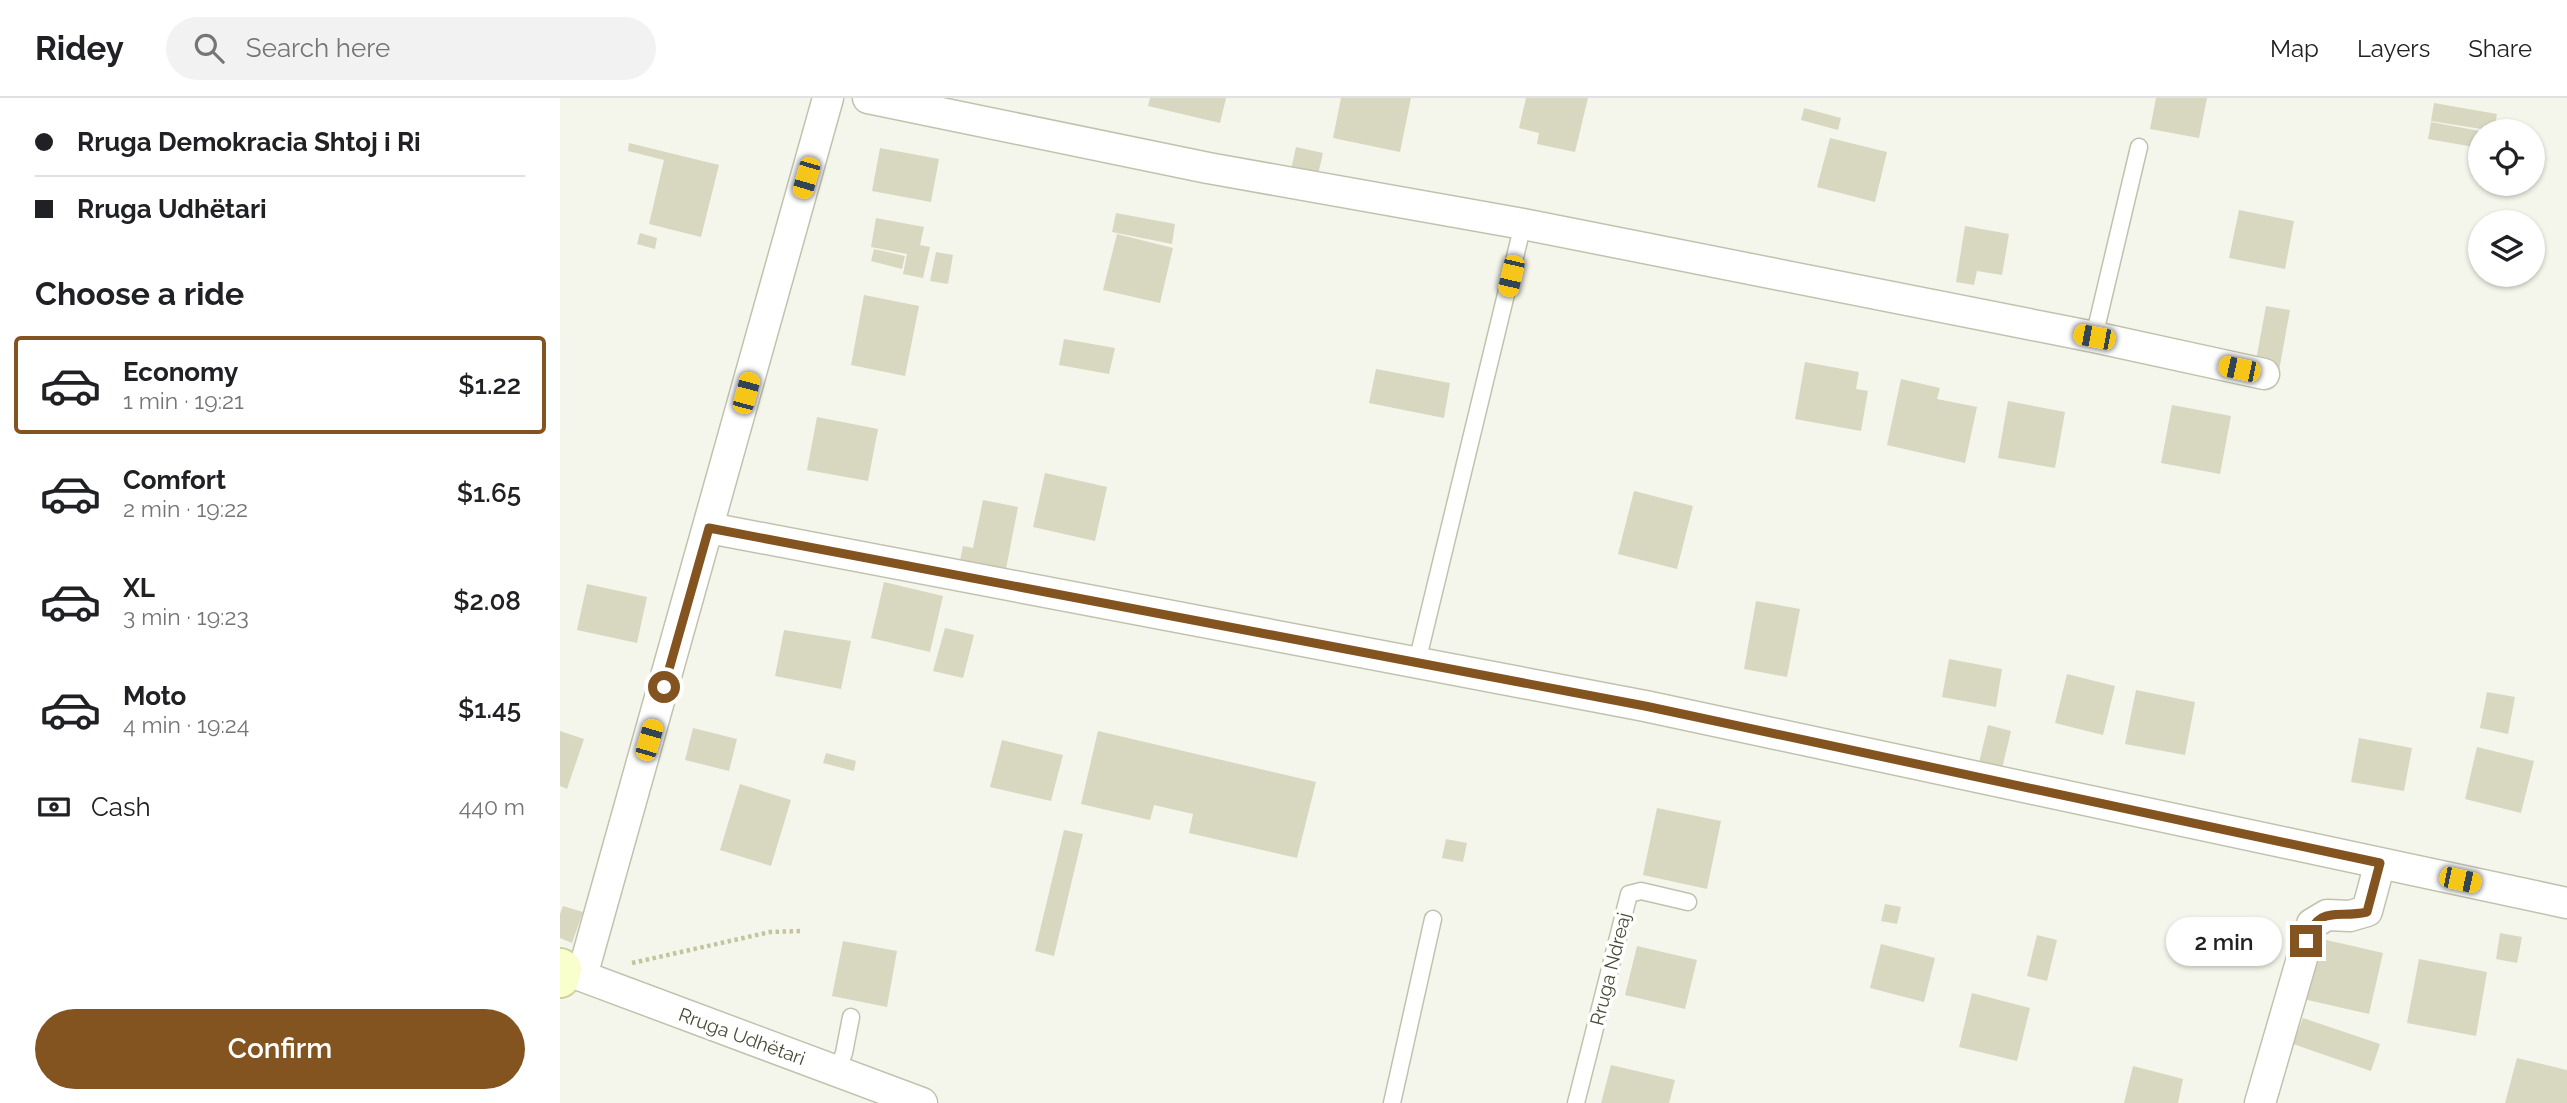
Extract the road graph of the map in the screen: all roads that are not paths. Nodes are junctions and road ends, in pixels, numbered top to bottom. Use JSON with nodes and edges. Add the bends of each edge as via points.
{"nodes":[{"id":1,"x":828,"y":98,"type":"edge"},
{"id":2,"x":868,"y":98,"type":"edge"},
{"id":3,"x":2139,"y":147,"type":"dead end"},
{"id":4,"x":1523,"y":224,"type":"junction"},
{"id":5,"x":2094,"y":337,"type":"junction"},
{"id":6,"x":2264,"y":374,"type":"dead end"},
{"id":7,"x":709,"y":528,"type":"junction"},
{"id":8,"x":1417,"y":662,"type":"junction"},
{"id":9,"x":2380,"y":863,"type":"junction"},
{"id":10,"x":1688,"y":902,"type":"dead end"},
{"id":11,"x":2567,"y":903,"type":"edge"},
{"id":12,"x":1433,"y":919,"type":"dead end"},
{"id":13,"x":570,"y":969,"type":"edge"},
{"id":14,"x":851,"y":1017,"type":"dead end"},
{"id":15,"x":837,"y":1072,"type":"junction"},
{"id":16,"x":922,"y":1103,"type":"edge"},
{"id":17,"x":1392,"y":1103,"type":"edge"},
{"id":18,"x":1576,"y":1103,"type":"edge"},
{"id":19,"x":2260,"y":1103,"type":"edge"}],
"edges":[{"from":1,"to":7,"type":"street"},
{"from":2,"to":4,"type":"street","via":[[1208,168]]},
{"from":3,"to":5,"type":"lane"},
{"from":4,"to":5,"type":"street"},
{"from":4,"to":8,"type":"lane"},
{"from":5,"to":6,"type":"street"},
{"from":7,"to":8,"type":"street"},
{"from":7,"to":13,"type":"street"},
{"from":8,"to":9,"type":"street","via":[[1659,708]]},
{"from":9,"to":11,"type":"street"},
{"from":9,"to":19,"type":"street","via":[[2367,912],[2327,915],[2312,925]]},
{"from":10,"to":18,"type":"lane","name":"Rruga Ndreaj","via":[[1641,891],[1629,894]]},
{"from":12,"to":17,"type":"lane"},
{"from":13,"to":15,"type":"street","name":"Rruga Udhëtari"},
{"from":14,"to":15,"type":"lane"},
{"from":15,"to":16,"type":"street","name":"Rruga Udhëtari"}]}
